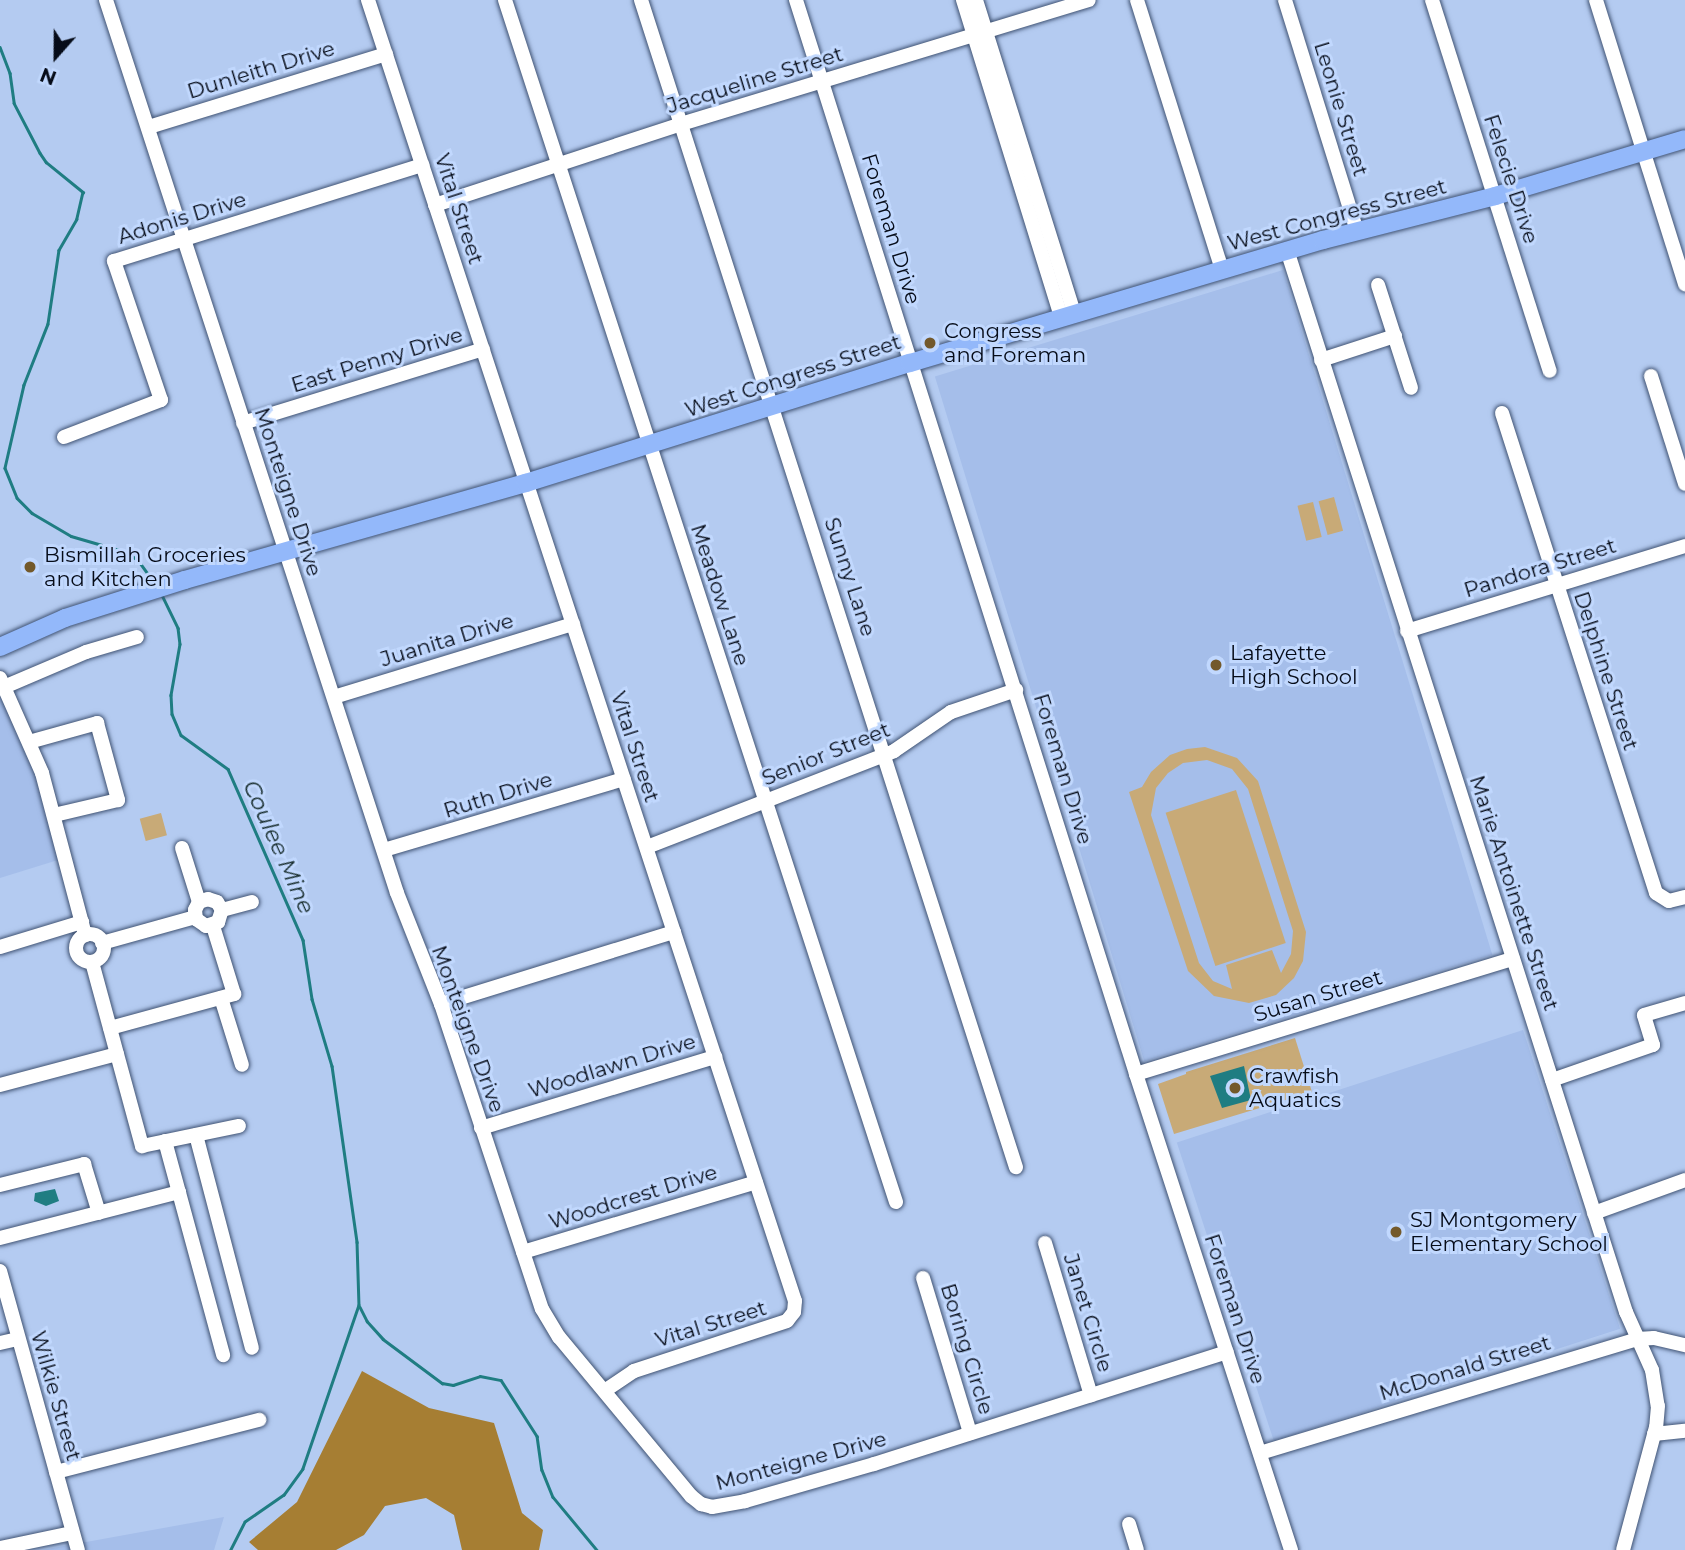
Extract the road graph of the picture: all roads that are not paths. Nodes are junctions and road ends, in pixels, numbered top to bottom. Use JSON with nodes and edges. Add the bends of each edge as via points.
{"nodes":[{"id":1,"x":106,"y":0,"type":"edge"},
{"id":2,"x":368,"y":0,"type":"edge"},
{"id":3,"x":505,"y":0,"type":"edge"},
{"id":4,"x":642,"y":0,"type":"edge"},
{"id":5,"x":796,"y":0,"type":"edge"},
{"id":6,"x":963,"y":0,"type":"edge"},
{"id":7,"x":976,"y":0,"type":"edge"},
{"id":8,"x":1089,"y":0,"type":"edge"},
{"id":9,"x":1137,"y":0,"type":"edge"},
{"id":10,"x":1285,"y":0,"type":"edge"},
{"id":11,"x":1432,"y":0,"type":"edge"},
{"id":12,"x":1596,"y":0,"type":"edge"},
{"id":13,"x":980,"y":33,"type":"junction"},
{"id":14,"x":386,"y":54,"type":"junction"},
{"id":15,"x":822,"y":81,"type":"junction"},
{"id":16,"x":681,"y":124,"type":"junction"},
{"id":17,"x":149,"y":127,"type":"junction"},
{"id":18,"x":1685,"y":139,"type":"edge"},
{"id":19,"x":1644,"y":151,"type":"junction"},
{"id":20,"x":558,"y":164,"type":"junction"},
{"id":21,"x":422,"y":165,"type":"junction"},
{"id":22,"x":1495,"y":196,"type":"junction"},
{"id":23,"x":435,"y":205,"type":"junction"},
{"id":24,"x":1357,"y":231,"type":"junction"},
{"id":25,"x":185,"y":239,"type":"junction"},
{"id":26,"x":1287,"y":250,"type":"junction"},
{"id":27,"x":1222,"y":271,"type":"junction"},
{"id":28,"x":1685,"y":284,"type":"edge"},
{"id":29,"x":1378,"y":285,"type":"dead end"},
{"id":30,"x":1068,"y":315,"type":"junction"},
{"id":31,"x":1395,"y":337,"type":"junction"},
{"id":32,"x":483,"y":349,"type":"junction"},
{"id":33,"x":1321,"y":360,"type":"junction"},
{"id":34,"x":910,"y":362,"type":"junction"},
{"id":35,"x":1550,"y":371,"type":"dead end"},
{"id":36,"x":1651,"y":376,"type":"dead end"},
{"id":37,"x":1411,"y":388,"type":"dead end"},
{"id":38,"x":774,"y":407,"type":"junction"},
{"id":39,"x":1502,"y":413,"type":"dead end"},
{"id":40,"x":243,"y":423,"type":"junction"},
{"id":41,"x":64,"y":437,"type":"dead end"},
{"id":42,"x":649,"y":445,"type":"junction"},
{"id":43,"x":526,"y":483,"type":"junction"},
{"id":44,"x":1685,"y":484,"type":"edge"},
{"id":45,"x":1685,"y":546,"type":"edge"},
{"id":46,"x":286,"y":550,"type":"junction"},
{"id":47,"x":1556,"y":585,"type":"junction"},
{"id":48,"x":573,"y":624,"type":"junction"},
{"id":49,"x":1407,"y":631,"type":"junction"},
{"id":50,"x":137,"y":637,"type":"dead end"},
{"id":51,"x":0,"y":647,"type":"edge"},
{"id":52,"x":2,"y":682,"type":"edge"},
{"id":53,"x":1016,"y":690,"type":"junction"},
{"id":54,"x":334,"y":697,"type":"junction"},
{"id":55,"x":29,"y":742,"type":"junction"},
{"id":56,"x":885,"y":754,"type":"junction"},
{"id":57,"x":624,"y":779,"type":"junction"},
{"id":58,"x":766,"y":802,"type":"junction"},
{"id":59,"x":54,"y":815,"type":"junction"},
{"id":60,"x":647,"y":847,"type":"junction"},
{"id":61,"x":183,"y":848,"type":"dead end"},
{"id":62,"x":384,"y":850,"type":"junction"},
{"id":63,"x":1685,"y":897,"type":"edge"},
{"id":64,"x":200,"y":902,"type":"junction"},
{"id":65,"x":252,"y":902,"type":"dead end"},
{"id":66,"x":222,"y":910,"type":"junction"},
{"id":67,"x":195,"y":917,"type":"junction"},
{"id":68,"x":213,"y":926,"type":"junction"},
{"id":69,"x":84,"y":929,"type":"junction"},
{"id":70,"x":674,"y":932,"type":"junction"},
{"id":71,"x":102,"y":943,"type":"junction"},
{"id":72,"x":0,"y":947,"type":"edge"},
{"id":73,"x":1513,"y":959,"type":"junction"},
{"id":74,"x":92,"y":962,"type":"junction"},
{"id":75,"x":221,"y":998,"type":"junction"},
{"id":76,"x":1685,"y":1003,"type":"edge"},
{"id":77,"x":441,"y":1004,"type":"junction"},
{"id":78,"x":110,"y":1028,"type":"junction"},
{"id":79,"x":117,"y":1055,"type":"junction"},
{"id":80,"x":715,"y":1057,"type":"junction"},
{"id":81,"x":242,"y":1065,"type":"dead end"},
{"id":82,"x":1136,"y":1074,"type":"junction"},
{"id":83,"x":1552,"y":1080,"type":"junction"},
{"id":84,"x":0,"y":1085,"type":"edge"},
{"id":85,"x":239,"y":1126,"type":"dead end"},
{"id":86,"x":481,"y":1128,"type":"junction"},
{"id":87,"x":196,"y":1135,"type":"junction"},
{"id":88,"x":165,"y":1141,"type":"junction"},
{"id":89,"x":1016,"y":1167,"type":"dead end"},
{"id":90,"x":1685,"y":1180,"type":"edge"},
{"id":91,"x":756,"y":1182,"type":"junction"},
{"id":92,"x":0,"y":1185,"type":"edge"},
{"id":93,"x":179,"y":1192,"type":"junction"},
{"id":94,"x":896,"y":1202,"type":"dead end"},
{"id":95,"x":99,"y":1213,"type":"junction"},
{"id":96,"x":1594,"y":1213,"type":"junction"},
{"id":97,"x":0,"y":1238,"type":"edge"},
{"id":98,"x":1045,"y":1243,"type":"dead end"},
{"id":99,"x":523,"y":1252,"type":"junction"},
{"id":100,"x":0,"y":1271,"type":"edge"},
{"id":101,"x":923,"y":1278,"type":"dead end"},
{"id":102,"x":18,"y":1339,"type":"junction"},
{"id":103,"x":1637,"y":1339,"type":"junction"},
{"id":104,"x":0,"y":1343,"type":"edge"},
{"id":105,"x":1685,"y":1345,"type":"edge"},
{"id":106,"x":252,"y":1348,"type":"dead end"},
{"id":107,"x":1227,"y":1352,"type":"junction"},
{"id":108,"x":223,"y":1355,"type":"dead end"},
{"id":109,"x":606,"y":1390,"type":"junction"},
{"id":110,"x":1091,"y":1395,"type":"junction"},
{"id":111,"x":259,"y":1420,"type":"dead end"},
{"id":112,"x":1685,"y":1431,"type":"edge"},
{"id":113,"x":970,"y":1433,"type":"junction"},
{"id":114,"x":1654,"y":1434,"type":"junction"},
{"id":115,"x":1259,"y":1453,"type":"junction"},
{"id":116,"x":56,"y":1472,"type":"junction"},
{"id":117,"x":1129,"y":1524,"type":"dead end"},
{"id":118,"x":72,"y":1533,"type":"junction"},
{"id":119,"x":0,"y":1548,"type":"edge"},
{"id":120,"x":78,"y":1550,"type":"edge"},
{"id":121,"x":1138,"y":1550,"type":"edge"},
{"id":122,"x":1291,"y":1550,"type":"edge"},
{"id":123,"x":1623,"y":1550,"type":"edge"}],
"edges":[{"from":1,"to":17,"type":"street","name":"Monteigne Drive"},
{"from":2,"to":14,"type":"street","name":"Vital Street"},
{"from":3,"to":20,"type":"street","name":"Meadow Lane"},
{"from":4,"to":16,"type":"street","name":"Sunny Lane"},
{"from":5,"to":15,"type":"street","name":"Foreman Drive"},
{"from":6,"to":13,"type":"street"},
{"from":7,"to":13,"type":"street"},
{"from":8,"to":13,"type":"street","name":"Jacqueline Street"},
{"from":9,"to":27,"type":"street"},
{"from":10,"to":24,"type":"street","name":"Leonie Street"},
{"from":11,"to":22,"type":"street","name":"Felecie Drive"},
{"from":12,"to":19,"type":"street"},
{"from":13,"to":15,"type":"street","name":"Jacqueline Street"},
{"from":13,"to":30,"type":"street"},
{"from":14,"to":17,"type":"street","name":"Dunleith Drive"},
{"from":14,"to":21,"type":"street","name":"Vital Street"},
{"from":15,"to":16,"type":"street","name":"Jacqueline Street"},
{"from":15,"to":34,"type":"street","name":"Foreman Drive"},
{"from":16,"to":20,"type":"street","name":"Jacqueline Street"},
{"from":16,"to":38,"type":"street","name":"Sunny Lane"},
{"from":17,"to":25,"type":"street","name":"Monteigne Drive"},
{"from":18,"to":19,"type":"main road","name":"West Congress Street"},
{"from":19,"to":22,"type":"main road","name":"West Congress Street"},
{"from":19,"to":28,"type":"street"},
{"from":20,"to":23,"type":"street","name":"Jacqueline Street"},
{"from":20,"to":42,"type":"street","name":"Meadow Lane"},
{"from":21,"to":23,"type":"street","name":"Vital Street"},
{"from":21,"to":25,"type":"street","name":"Adonis Drive"},
{"from":22,"to":24,"type":"main road","name":"West Congress Street"},
{"from":22,"to":35,"type":"street","name":"Felecie Drive"},
{"from":23,"to":32,"type":"street","name":"Vital Street"},
{"from":24,"to":26,"type":"main road","name":"West Congress Street"},
{"from":25,"to":40,"type":"street","name":"Monteigne Drive"},
{"from":25,"to":41,"type":"street","name":"Adonis Drive","via":[[114,261],[161,400]]},
{"from":26,"to":27,"type":"main road","name":"West Congress Street"},
{"from":26,"to":33,"type":"street","name":"Marie Antoinette Street"},
{"from":27,"to":30,"type":"main road","name":"West Congress Street"},
{"from":29,"to":31,"type":"street"},
{"from":30,"to":34,"type":"main road","name":"West Congress Street"},
{"from":31,"to":33,"type":"street"},
{"from":31,"to":37,"type":"street"},
{"from":32,"to":40,"type":"street","name":"East Penny Drive"},
{"from":32,"to":43,"type":"street","name":"Vital Street"},
{"from":33,"to":49,"type":"street","name":"Marie Antoinette Street"},
{"from":34,"to":38,"type":"main road","name":"West Congress Street"},
{"from":34,"to":53,"type":"street","name":"Foreman Drive"},
{"from":36,"to":44,"type":"street"},
{"from":38,"to":42,"type":"main road","name":"West Congress Street"},
{"from":38,"to":56,"type":"street","name":"Sunny Lane"},
{"from":39,"to":47,"type":"street","name":"Delphine Street"},
{"from":40,"to":46,"type":"street","name":"Monteigne Drive"},
{"from":42,"to":43,"type":"main road","name":"West Congress Street"},
{"from":42,"to":58,"type":"street","name":"Meadow Lane"},
{"from":43,"to":46,"type":"main road","name":"West Congress Street"},
{"from":43,"to":48,"type":"street","name":"Vital Street"},
{"from":45,"to":47,"type":"street","name":"Pandora Street"},
{"from":46,"to":51,"type":"main road","name":"West Congress Street","via":[[65,618]]},
{"from":46,"to":54,"type":"street","name":"Monteigne Drive"},
{"from":47,"to":49,"type":"street","name":"Pandora Street"},
{"from":47,"to":63,"type":"street","name":"Delphine Street","via":[[1656,893],[1663,900]]},
{"from":48,"to":54,"type":"street","name":"Juanita Drive"},
{"from":48,"to":57,"type":"street","name":"Vital Street"},
{"from":49,"to":73,"type":"street","name":"Marie Antoinette Street"},
{"from":50,"to":52,"type":"street"},
{"from":52,"to":55,"type":"street"},
{"from":53,"to":56,"type":"street","name":"Senior Street","via":[[951,712]]},
{"from":53,"to":82,"type":"street","name":"Foreman Drive"},
{"from":54,"to":62,"type":"street","name":"Monteigne Drive"},
{"from":55,"to":59,"type":"street"},
{"from":55,"to":59,"type":"street","via":[[97,723],[118,800]]},
{"from":56,"to":58,"type":"street","name":"Senior Street"},
{"from":56,"to":89,"type":"street","name":"Sunny Lane"},
{"from":57,"to":60,"type":"street","name":"Vital Street"},
{"from":57,"to":62,"type":"street","name":"Ruth Drive"},
{"from":58,"to":60,"type":"street","name":"Senior Street"},
{"from":58,"to":94,"type":"street","name":"Meadow Lane"},
{"from":59,"to":69,"type":"street"},
{"from":60,"to":70,"type":"street","name":"Vital Street"},
{"from":61,"to":64,"type":"street"},
{"from":62,"to":77,"type":"street","name":"Monteigne Drive"},
{"from":64,"to":66,"type":"street","via":[[213,900]]},
{"from":64,"to":67,"type":"street"},
{"from":65,"to":66,"type":"street"},
{"from":66,"to":68,"type":"street","via":[[221,919]]},
{"from":67,"to":68,"type":"street","via":[[202,925]]},
{"from":67,"to":71,"type":"street"},
{"from":68,"to":75,"type":"street","via":[[234,994]]},
{"from":69,"to":71,"type":"street"},
{"from":69,"to":72,"type":"street"},
{"from":69,"to":74,"type":"street","via":[[76,950],[80,958]]},
{"from":70,"to":77,"type":"street"},
{"from":70,"to":80,"type":"street","name":"Vital Street"},
{"from":71,"to":74,"type":"street","via":[[102,954]]},
{"from":73,"to":82,"type":"street","name":"Susan Street"},
{"from":73,"to":83,"type":"street","name":"Marie Antoinette Street"},
{"from":74,"to":78,"type":"street"},
{"from":75,"to":78,"type":"street"},
{"from":75,"to":81,"type":"street"},
{"from":76,"to":83,"type":"street","via":[[1644,1016],[1653,1045]]},
{"from":77,"to":86,"type":"street","name":"Monteigne Drive"},
{"from":78,"to":79,"type":"street"},
{"from":79,"to":84,"type":"street"},
{"from":79,"to":88,"type":"street","via":[[142,1146]]},
{"from":80,"to":86,"type":"street","name":"Woodlawn Drive"},
{"from":80,"to":91,"type":"street","name":"Vital Street"},
{"from":82,"to":107,"type":"street","name":"Foreman Drive"},
{"from":83,"to":96,"type":"street","name":"Marie Antoinette Street"},
{"from":85,"to":87,"type":"street"},
{"from":86,"to":99,"type":"street","name":"Monteigne Drive"},
{"from":87,"to":88,"type":"street"},
{"from":87,"to":106,"type":"street"},
{"from":88,"to":93,"type":"street"},
{"from":90,"to":96,"type":"street"},
{"from":91,"to":99,"type":"street","name":"Woodcrest Drive"},
{"from":91,"to":109,"type":"street","name":"Vital Street","via":[[795,1301],[791,1317],[634,1371]]},
{"from":92,"to":95,"type":"street","via":[[84,1164]]},
{"from":93,"to":95,"type":"street"},
{"from":93,"to":108,"type":"street"},
{"from":95,"to":97,"type":"street"},
{"from":96,"to":103,"type":"street","name":"Marie Antoinette Street"},
{"from":98,"to":110,"type":"street","name":"Janet Circle"},
{"from":99,"to":109,"type":"street","name":"Monteigne Drive","via":[[549,1324]]},
{"from":100,"to":102,"type":"street","name":"Wilkie Street"},
{"from":101,"to":113,"type":"street","name":"Boring Circle"},
{"from":102,"to":104,"type":"street"},
{"from":102,"to":116,"type":"street","name":"Wilkie Street"},
{"from":103,"to":105,"type":"street","name":"McDonald Street"},
{"from":103,"to":114,"type":"street","name":"Marie Antoinette Street","via":[[1652,1370],[1657,1396]]},
{"from":103,"to":115,"type":"street","name":"McDonald Street"},
{"from":107,"to":110,"type":"street","name":"Monteigne Drive"},
{"from":107,"to":115,"type":"street","name":"Foreman Drive"},
{"from":109,"to":113,"type":"street","name":"Monteigne Drive","via":[[691,1496],[712,1507],[746,1501]]},
{"from":110,"to":113,"type":"street","name":"Monteigne Drive"},
{"from":111,"to":116,"type":"street"},
{"from":112,"to":114,"type":"street"},
{"from":114,"to":123,"type":"street","name":"Marie Antoinette Street"},
{"from":115,"to":122,"type":"street","name":"Foreman Drive"},
{"from":116,"to":118,"type":"street","name":"Wilkie Street"},
{"from":117,"to":121,"type":"street"},
{"from":118,"to":119,"type":"street"},
{"from":118,"to":120,"type":"street","name":"Wilkie Street"}]}
